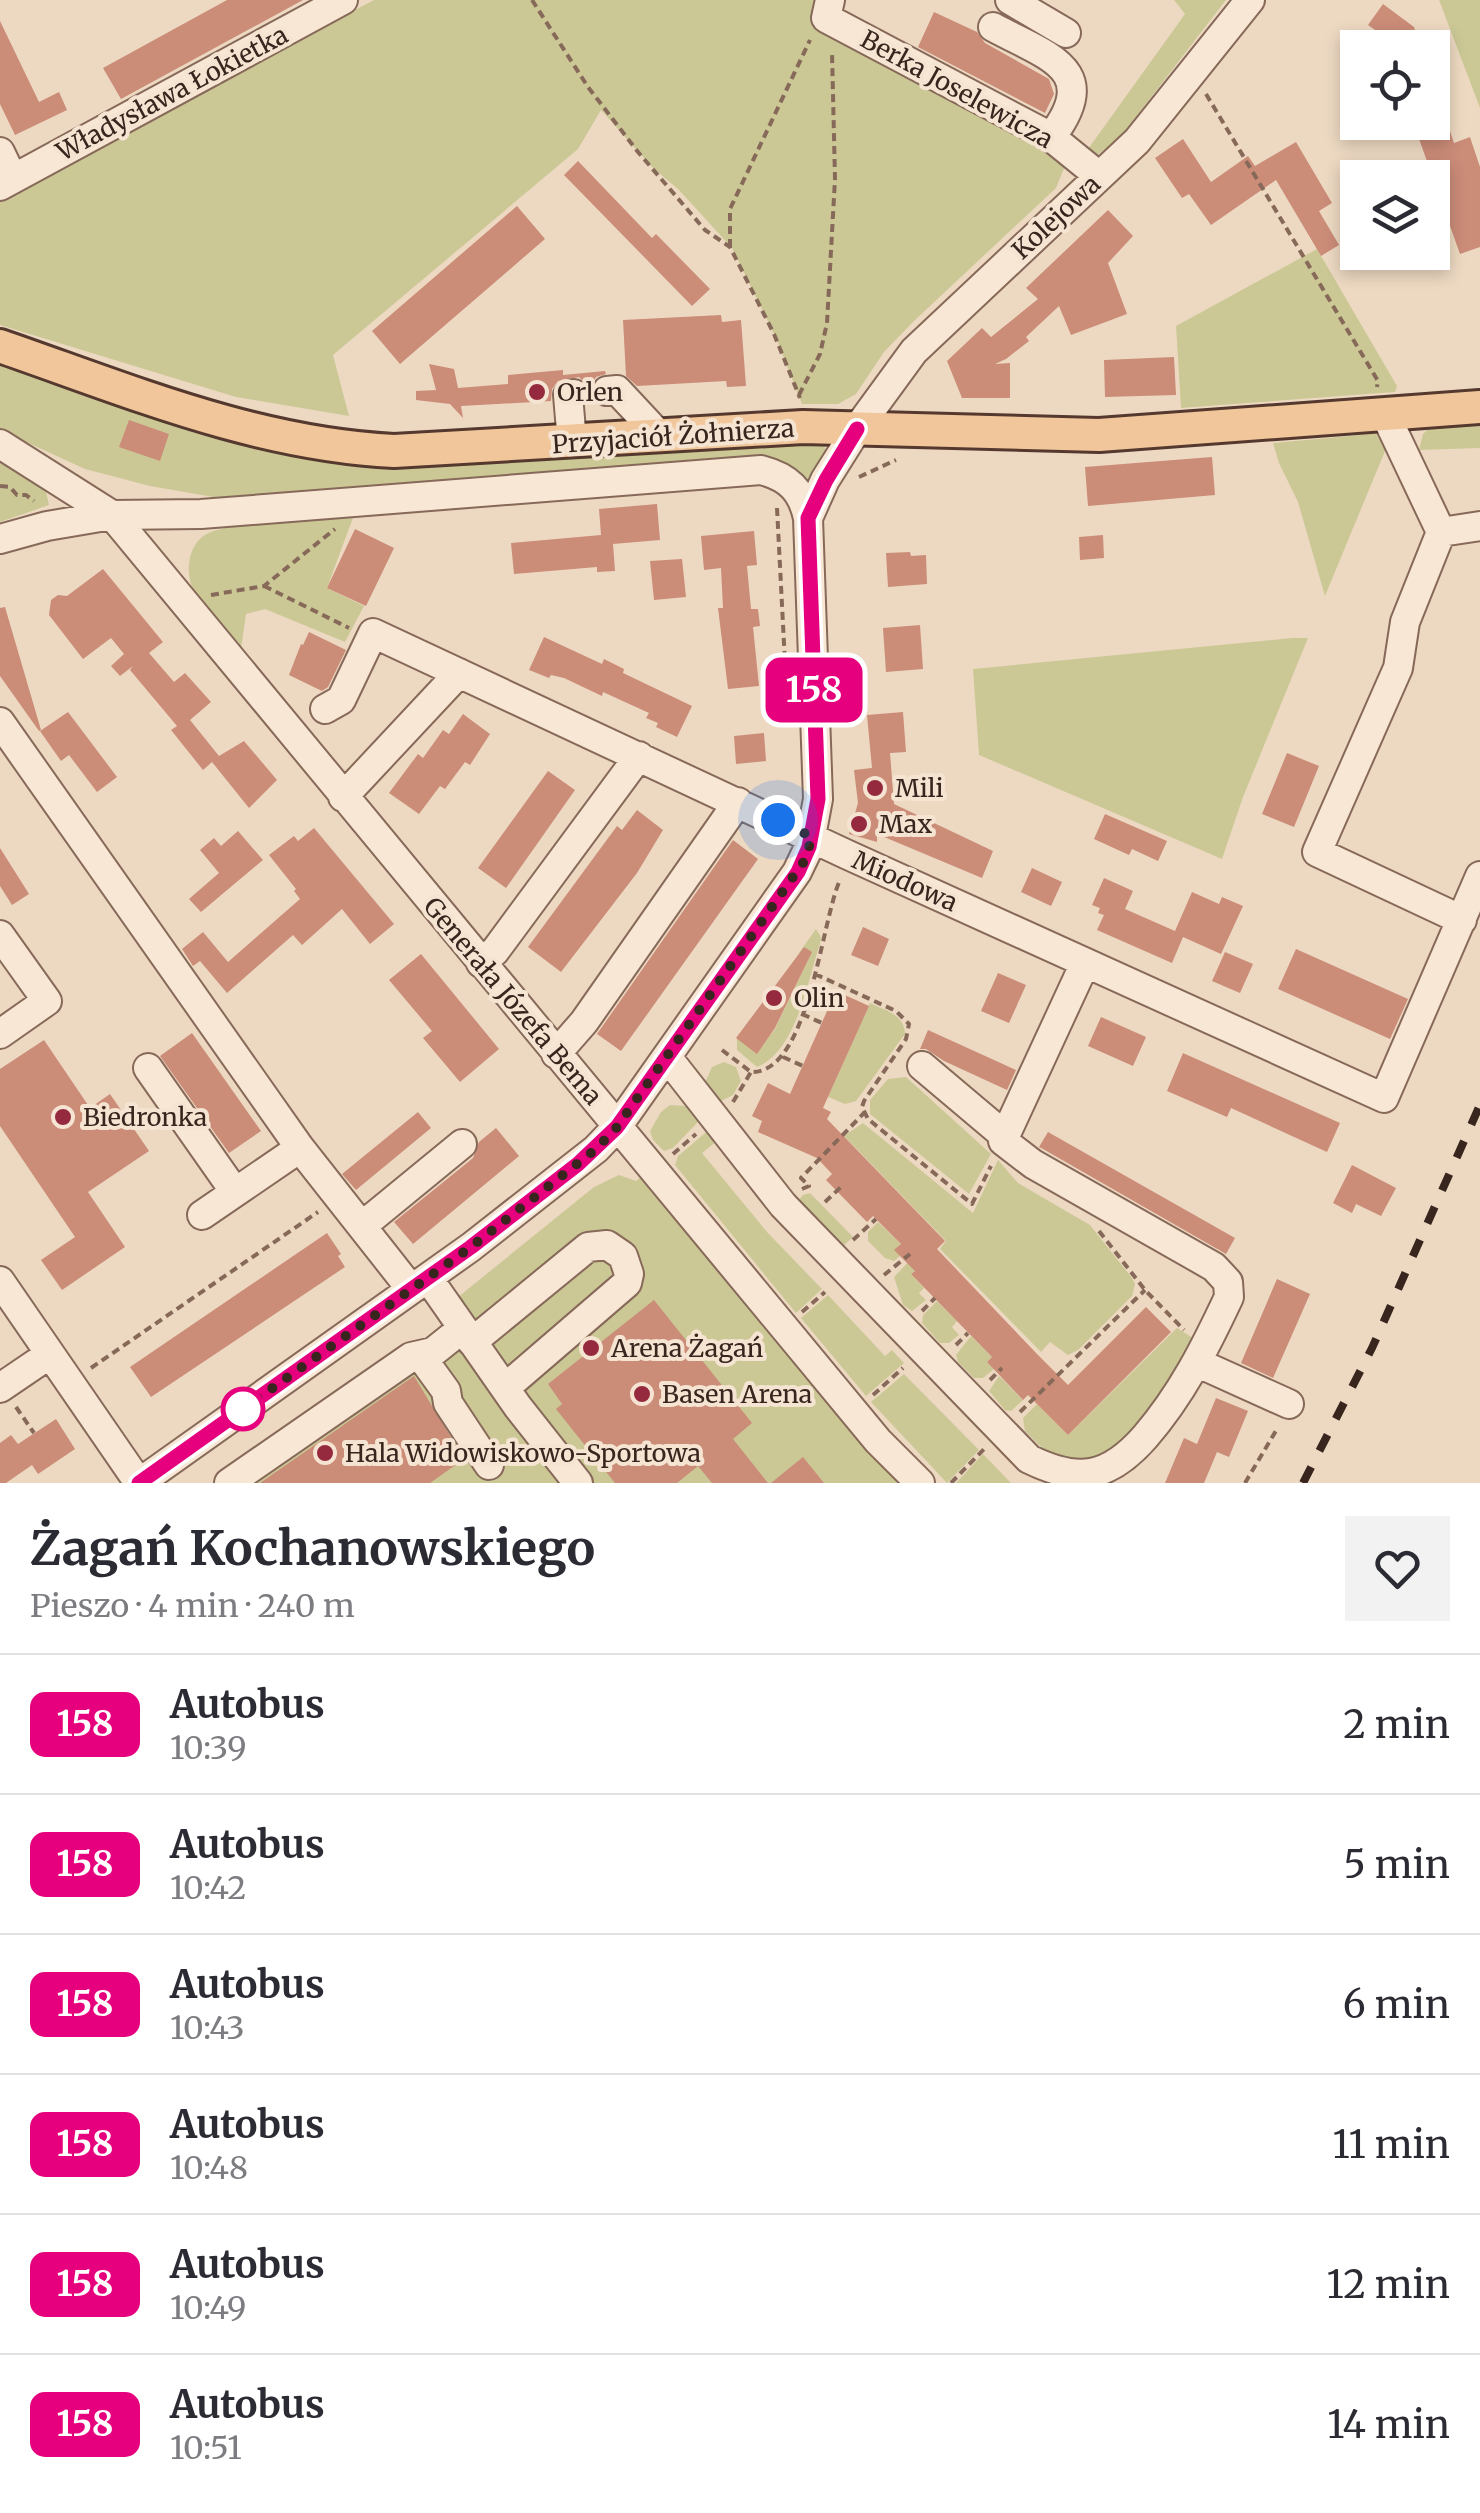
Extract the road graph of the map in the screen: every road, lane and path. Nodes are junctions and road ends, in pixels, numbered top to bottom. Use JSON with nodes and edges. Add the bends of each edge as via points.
{"nodes":[{"id":1,"x":343,"y":0,"type":"edge"},
{"id":2,"x":532,"y":0,"type":"edge"},
{"id":3,"x":1010,"y":0,"type":"edge"},
{"id":4,"x":1250,"y":0,"type":"edge"},
{"id":5,"x":829,"y":13,"type":"edge"},
{"id":6,"x":992,"y":27,"type":"dead end"},
{"id":7,"x":1066,"y":33,"type":"dead end"},
{"id":8,"x":1194,"y":74,"type":"junction"},
{"id":9,"x":1051,"y":138,"type":"junction"},
{"id":10,"x":0,"y":152,"type":"edge"},
{"id":11,"x":1099,"y":176,"type":"junction"},
{"id":12,"x":7,"y":183,"type":"edge"},
{"id":13,"x":730,"y":247,"type":"junction"},
{"id":14,"x":0,"y":346,"type":"edge"},
{"id":15,"x":607,"y":391,"type":"dead end"},
{"id":16,"x":574,"y":394,"type":"dead end"},
{"id":17,"x":799,"y":396,"type":"junction"},
{"id":18,"x":1480,"y":407,"type":"edge"},
{"id":19,"x":803,"y":409,"type":"dead end"},
{"id":20,"x":1378,"y":416,"type":"junction"},
{"id":21,"x":857,"y":429,"type":"junction"},
{"id":22,"x":659,"y":436,"type":"junction"},
{"id":23,"x":572,"y":442,"type":"junction"},
{"id":24,"x":0,"y":444,"type":"edge"},
{"id":25,"x":900,"y":459,"type":"dead end"},
{"id":26,"x":851,"y":483,"type":"dead end"},
{"id":27,"x":0,"y":486,"type":"edge"},
{"id":28,"x":776,"y":494,"type":"dead end"},
{"id":29,"x":41,"y":506,"type":"dead end"},
{"id":30,"x":112,"y":514,"type":"junction"},
{"id":31,"x":808,"y":518,"type":"junction"},
{"id":32,"x":348,"y":519,"type":"dead end"},
{"id":33,"x":1480,"y":526,"type":"edge"},
{"id":34,"x":1441,"y":532,"type":"junction"},
{"id":35,"x":0,"y":539,"type":"edge"},
{"id":36,"x":264,"y":586,"type":"junction"},
{"id":37,"x":202,"y":596,"type":"dead end"},
{"id":38,"x":373,"y":634,"type":"junction"},
{"id":39,"x":786,"y":668,"type":"dead end"},
{"id":40,"x":459,"y":673,"type":"junction"},
{"id":41,"x":325,"y":708,"type":"dead end"},
{"id":42,"x":0,"y":722,"type":"edge"},
{"id":43,"x":639,"y":756,"type":"junction"},
{"id":44,"x":343,"y":797,"type":"junction"},
{"id":45,"x":738,"y":802,"type":"junction"},
{"id":46,"x":812,"y":837,"type":"junction"},
{"id":47,"x":842,"y":876,"type":"dead end"},
{"id":48,"x":1480,"y":876,"type":"edge"},
{"id":49,"x":1462,"y":920,"type":"junction"},
{"id":50,"x":0,"y":935,"type":"edge"},
{"id":51,"x":481,"y":963,"type":"junction"},
{"id":52,"x":1085,"y":963,"type":"junction"},
{"id":53,"x":815,"y":974,"type":"junction"},
{"id":54,"x":802,"y":1014,"type":"junction"},
{"id":55,"x":822,"y":1024,"type":"dead end"},
{"id":56,"x":0,"y":1034,"type":"edge"},
{"id":57,"x":722,"y":1050,"type":"dead end"},
{"id":58,"x":556,"y":1054,"type":"junction"},
{"id":59,"x":667,"y":1057,"type":"junction"},
{"id":60,"x":783,"y":1058,"type":"junction"},
{"id":61,"x":802,"y":1066,"type":"dead end"},
{"id":62,"x":922,"y":1066,"type":"dead end"},
{"id":63,"x":148,"y":1068,"type":"dead end"},
{"id":64,"x":751,"y":1072,"type":"junction"},
{"id":65,"x":725,"y":1108,"type":"dead end"},
{"id":66,"x":864,"y":1113,"type":"junction"},
{"id":67,"x":706,"y":1125,"type":"dead end"},
{"id":68,"x":617,"y":1127,"type":"junction"},
{"id":69,"x":1004,"y":1139,"type":"junction"},
{"id":70,"x":462,"y":1144,"type":"dead end"},
{"id":71,"x":300,"y":1148,"type":"junction"},
{"id":72,"x":666,"y":1160,"type":"dead end"},
{"id":73,"x":842,"y":1186,"type":"dead end"},
{"id":74,"x":235,"y":1192,"type":"junction"},
{"id":75,"x":792,"y":1193,"type":"dead end"},
{"id":76,"x":825,"y":1202,"type":"dead end"},
{"id":77,"x":330,"y":1203,"type":"dead end"},
{"id":78,"x":202,"y":1215,"type":"dead end"},
{"id":79,"x":876,"y":1220,"type":"dead end"},
{"id":80,"x":362,"y":1226,"type":"junction"},
{"id":81,"x":910,"y":1254,"type":"dead end"},
{"id":82,"x":834,"y":1258,"type":"junction"},
{"id":83,"x":0,"y":1281,"type":"edge"},
{"id":84,"x":420,"y":1284,"type":"junction"},
{"id":85,"x":1145,"y":1290,"type":"dead end"},
{"id":86,"x":825,"y":1292,"type":"dead end"},
{"id":87,"x":866,"y":1292,"type":"junction"},
{"id":88,"x":813,"y":1302,"type":"dead end"},
{"id":89,"x":468,"y":1335,"type":"junction"},
{"id":90,"x":50,"y":1354,"type":"junction"},
{"id":91,"x":420,"y":1355,"type":"junction"},
{"id":92,"x":1198,"y":1363,"type":"junction"},
{"id":93,"x":1002,"y":1368,"type":"dead end"},
{"id":94,"x":85,"y":1372,"type":"dead end"},
{"id":95,"x":887,"y":1383,"type":"dead end"},
{"id":96,"x":1,"y":1387,"type":"edge"},
{"id":97,"x":504,"y":1388,"type":"junction"},
{"id":98,"x":979,"y":1390,"type":"dead end"},
{"id":99,"x":866,"y":1402,"type":"dead end"},
{"id":100,"x":1286,"y":1410,"type":"joint"},
{"id":101,"x":1010,"y":1422,"type":"dead end"},
{"id":102,"x":34,"y":1433,"type":"dead end"},
{"id":103,"x":972,"y":1462,"type":"dead end"},
{"id":104,"x":488,"y":1465,"type":"dead end"},
{"id":105,"x":139,"y":1483,"type":"edge"},
{"id":106,"x":228,"y":1483,"type":"edge"},
{"id":107,"x":578,"y":1483,"type":"edge"},
{"id":108,"x":920,"y":1483,"type":"edge"},
{"id":109,"x":951,"y":1483,"type":"edge"},
{"id":110,"x":1082,"y":1483,"type":"edge"},
{"id":111,"x":1244,"y":1483,"type":"edge"}],
"edges":[{"from":1,"to":12,"type":"street","name":"Władysława Łokietka"},
{"from":2,"to":13,"type":"path","via":[[638,152],[706,230]]},
{"from":3,"to":7,"type":"street"},
{"from":4,"to":8,"type":"street","name":"Kolejowa"},
{"from":5,"to":9,"type":"street","name":"Berka Joselewicza"},
{"from":5,"to":13,"type":"path","via":[[730,209]]},
{"from":5,"to":17,"type":"path","via":[[835,180],[828,323]]},
{"from":6,"to":9,"type":"street","via":[[1058,62],[1069,75],[1072,105]]},
{"from":8,"to":11,"type":"street","name":"Kolejowa"},
{"from":8,"to":20,"type":"path","via":[[1378,382]]},
{"from":9,"to":11,"type":"street","name":"Berka Joselewicza"},
{"from":10,"to":12,"type":"street"},
{"from":11,"to":21,"type":"street","name":"Kolejowa","via":[[914,352]]},
{"from":13,"to":17,"type":"path"},
{"from":14,"to":23,"type":"main road","name":"Przyjaciół Żołnierza","via":[[235,428],[350,449]]},
{"from":15,"to":22,"type":"street","via":[[617,390]]},
{"from":16,"to":23,"type":"street","via":[[568,395]]},
{"from":17,"to":19,"type":"path"},
{"from":18,"to":20,"type":"main road","name":"Przyjaciół Żołnierza"},
{"from":20,"to":21,"type":"main road","name":"Przyjaciół Żołnierza","via":[[1099,435]]},
{"from":20,"to":34,"type":"street"},
{"from":21,"to":22,"type":"main road","name":"Przyjaciół Żołnierza"},
{"from":21,"to":31,"type":"street","name":"Kolejowa"},
{"from":22,"to":23,"type":"main road","name":"Przyjaciół Żołnierza"},
{"from":24,"to":30,"type":"street"},
{"from":25,"to":26,"type":"path"},
{"from":27,"to":29,"type":"path"},
{"from":28,"to":39,"type":"path"},
{"from":30,"to":31,"type":"street","name":"Przyjaciół Żołnierza","via":[[201,514],[761,470],[798,491]]},
{"from":30,"to":35,"type":"street","name":"Przyjaciół Żołnierza"},
{"from":30,"to":44,"type":"street","name":"Generała Józefa Bema"},
{"from":31,"to":46,"type":"street","via":[[818,799]]},
{"from":32,"to":36,"type":"path"},
{"from":33,"to":34,"type":"street"},
{"from":34,"to":49,"type":"street","via":[[1405,622],[1398,668],[1317,852]]},
{"from":36,"to":37,"type":"path"},
{"from":36,"to":38,"type":"path"},
{"from":38,"to":40,"type":"street","name":"Miodowa"},
{"from":38,"to":41,"type":"street","via":[[341,700]]},
{"from":40,"to":43,"type":"street","name":"Miodowa"},
{"from":40,"to":44,"type":"street"},
{"from":42,"to":71,"type":"street"},
{"from":43,"to":45,"type":"street","name":"Miodowa"},
{"from":43,"to":51,"type":"street"},
{"from":44,"to":51,"type":"street","name":"Generała Józefa Bema"},
{"from":45,"to":46,"type":"street","name":"Miodowa"},
{"from":45,"to":58,"type":"street"},
{"from":46,"to":52,"type":"street","name":"Miodowa"},
{"from":46,"to":59,"type":"street","via":[[798,872]]},
{"from":47,"to":53,"type":"path"},
{"from":48,"to":49,"type":"street"},
{"from":49,"to":52,"type":"street","name":"Miodowa","via":[[1384,1098]]},
{"from":50,"to":56,"type":"street","via":[[47,1002]]},
{"from":51,"to":58,"type":"street","name":"Generała Józefa Bema"},
{"from":52,"to":69,"type":"street"},
{"from":53,"to":54,"type":"path"},
{"from":53,"to":66,"type":"path","via":[[896,1011],[909,1024],[906,1040],[864,1101]]},
{"from":54,"to":55,"type":"path"},
{"from":54,"to":60,"type":"path"},
{"from":57,"to":64,"type":"path"},
{"from":58,"to":68,"type":"street","name":"Generała Józefa Bema"},
{"from":59,"to":68,"type":"street"},
{"from":59,"to":82,"type":"street","via":[[764,1184]]},
{"from":60,"to":61,"type":"path"},
{"from":60,"to":64,"type":"path","via":[[767,1071]]},
{"from":62,"to":69,"type":"street"},
{"from":63,"to":74,"type":"street"},
{"from":64,"to":65,"type":"path","via":[[738,1099]]},
{"from":66,"to":69,"type":"path","via":[[972,1204]]},
{"from":66,"to":75,"type":"path","via":[[801,1178],[809,1186]]},
{"from":67,"to":72,"type":"path"},
{"from":68,"to":84,"type":"street"},
{"from":68,"to":108,"type":"street","name":"Generała Józefa Bema"},
{"from":69,"to":92,"type":"street","via":[[1033,1164],[1214,1267],[1228,1282],[1229,1298]]},
{"from":70,"to":80,"type":"street"},
{"from":71,"to":74,"type":"street"},
{"from":71,"to":80,"type":"street"},
{"from":73,"to":76,"type":"path"},
{"from":74,"to":78,"type":"street"},
{"from":77,"to":94,"type":"path"},
{"from":79,"to":82,"type":"path"},
{"from":80,"to":84,"type":"street"},
{"from":81,"to":87,"type":"path"},
{"from":82,"to":87,"type":"street"},
{"from":83,"to":90,"type":"street"},
{"from":84,"to":89,"type":"street"},
{"from":84,"to":105,"type":"street"},
{"from":85,"to":101,"type":"path"},
{"from":86,"to":88,"type":"path"},
{"from":87,"to":110,"type":"street","via":[[1039,1468],[1058,1480]]},
{"from":89,"to":91,"type":"street"},
{"from":89,"to":97,"type":"street"},
{"from":89,"to":97,"type":"street","via":[[588,1247],[607,1245],[624,1256],[627,1283]]},
{"from":90,"to":96,"type":"street"},
{"from":90,"to":105,"type":"street"},
{"from":91,"to":104,"type":"street"},
{"from":91,"to":106,"type":"street"},
{"from":92,"to":100,"type":"street"},
{"from":92,"to":110,"type":"street","via":[[1169,1410],[1125,1460]]},
{"from":93,"to":98,"type":"path"},
{"from":95,"to":99,"type":"path"},
{"from":96,"to":102,"type":"path"},
{"from":97,"to":107,"type":"street"},
{"from":100,"to":111,"type":"path"},
{"from":103,"to":109,"type":"path"}]}
